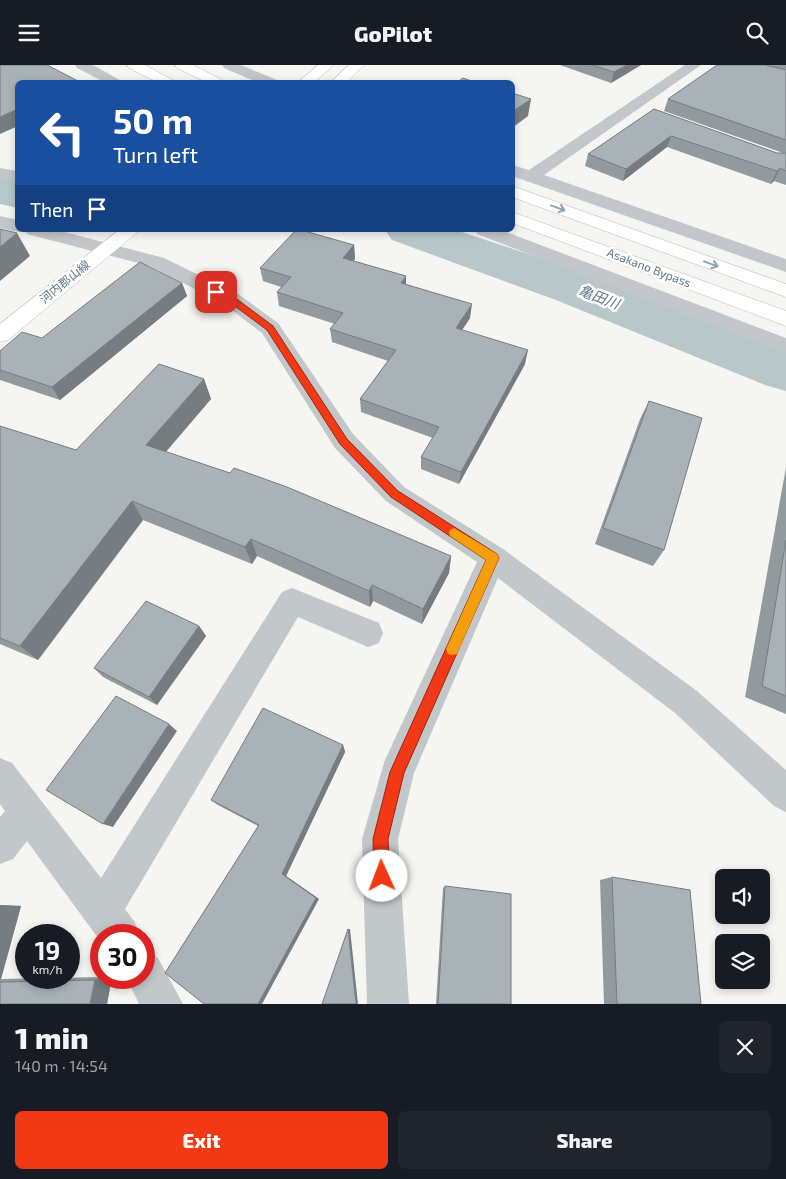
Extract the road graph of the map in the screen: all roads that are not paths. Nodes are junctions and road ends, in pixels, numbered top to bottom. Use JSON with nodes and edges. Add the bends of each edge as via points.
{"nodes":[{"id":1,"x":82,"y":65,"type":"edge"},
{"id":2,"x":134,"y":65,"type":"edge"},
{"id":3,"x":182,"y":65,"type":"edge"},
{"id":4,"x":229,"y":65,"type":"edge"},
{"id":5,"x":327,"y":65,"type":"edge"},
{"id":6,"x":357,"y":65,"type":"edge"},
{"id":7,"x":694,"y":65,"type":"edge"},
{"id":8,"x":112,"y":80,"type":"edge"},
{"id":9,"x":165,"y":80,"type":"edge"},
{"id":10,"x":215,"y":80,"type":"edge"},
{"id":11,"x":265,"y":80,"type":"edge"},
{"id":12,"x":308,"y":80,"type":"edge"},
{"id":13,"x":340,"y":80,"type":"edge"},
{"id":14,"x":632,"y":107,"type":"junction"},
{"id":15,"x":650,"y":113,"type":"edge"},
{"id":16,"x":0,"y":173,"type":"edge"},
{"id":17,"x":521,"y":173,"type":"edge"},
{"id":18,"x":15,"y":176,"type":"edge"},
{"id":19,"x":515,"y":192,"type":"edge"},
{"id":20,"x":515,"y":218,"type":"edge"},
{"id":21,"x":0,"y":222,"type":"edge"},
{"id":22,"x":15,"y":225,"type":"edge"},
{"id":23,"x":42,"y":232,"type":"edge"},
{"id":24,"x":128,"y":232,"type":"edge"},
{"id":25,"x":489,"y":232,"type":"edge"},
{"id":26,"x":108,"y":248,"type":"junction"},
{"id":27,"x":786,"y":266,"type":"edge"},
{"id":28,"x":778,"y":288,"type":"edge"},
{"id":29,"x":786,"y":319,"type":"edge"},
{"id":30,"x":0,"y":335,"type":"edge"},
{"id":31,"x":786,"y":346,"type":"edge"},
{"id":32,"x":493,"y":558,"type":"junction"},
{"id":33,"x":368,"y":633,"type":"dead end"},
{"id":34,"x":0,"y":775,"type":"edge"},
{"id":35,"x":786,"y":794,"type":"edge"},
{"id":36,"x":28,"y":812,"type":"junction"},
{"id":37,"x":0,"y":846,"type":"edge"},
{"id":38,"x":111,"y":923,"type":"edge"},
{"id":39,"x":154,"y":989,"type":"edge"},
{"id":40,"x":162,"y":1004,"type":"edge"},
{"id":41,"x":388,"y":1004,"type":"edge"}],
"edges":[{"from":1,"to":8,"type":"street"},
{"from":2,"to":9,"type":"main road"},
{"from":3,"to":10,"type":"main road"},
{"from":4,"to":11,"type":"street"},
{"from":5,"to":12,"type":"main road"},
{"from":6,"to":13,"type":"main road"},
{"from":7,"to":14,"type":"street"},
{"from":14,"to":15,"type":"street"},
{"from":14,"to":17,"type":"street"},
{"from":16,"to":18,"type":"street"},
{"from":17,"to":27,"type":"street"},
{"from":19,"to":28,"type":"main road","name":"Asakano Bypass","one_way":true},
{"from":20,"to":29,"type":"main road","name":"Asakano Bypass"},
{"from":21,"to":22,"type":"street"},
{"from":23,"to":26,"type":"street"},
{"from":24,"to":26,"type":"main road","name":"河内郡山線"},
{"from":25,"to":31,"type":"street"},
{"from":26,"to":30,"type":"main road","name":"河内郡山線"},
{"from":26,"to":32,"type":"street","via":[[157,262],[231,299],[270,328],[344,441],[395,494]]},
{"from":32,"to":35,"type":"street","via":[[686,701]]},
{"from":32,"to":41,"type":"street","via":[[397,772],[380,839]]},
{"from":33,"to":38,"type":"street","via":[[292,601]]},
{"from":34,"to":36,"type":"street"},
{"from":36,"to":37,"type":"street"},
{"from":36,"to":38,"type":"street"},
{"from":39,"to":40,"type":"street"}]}
